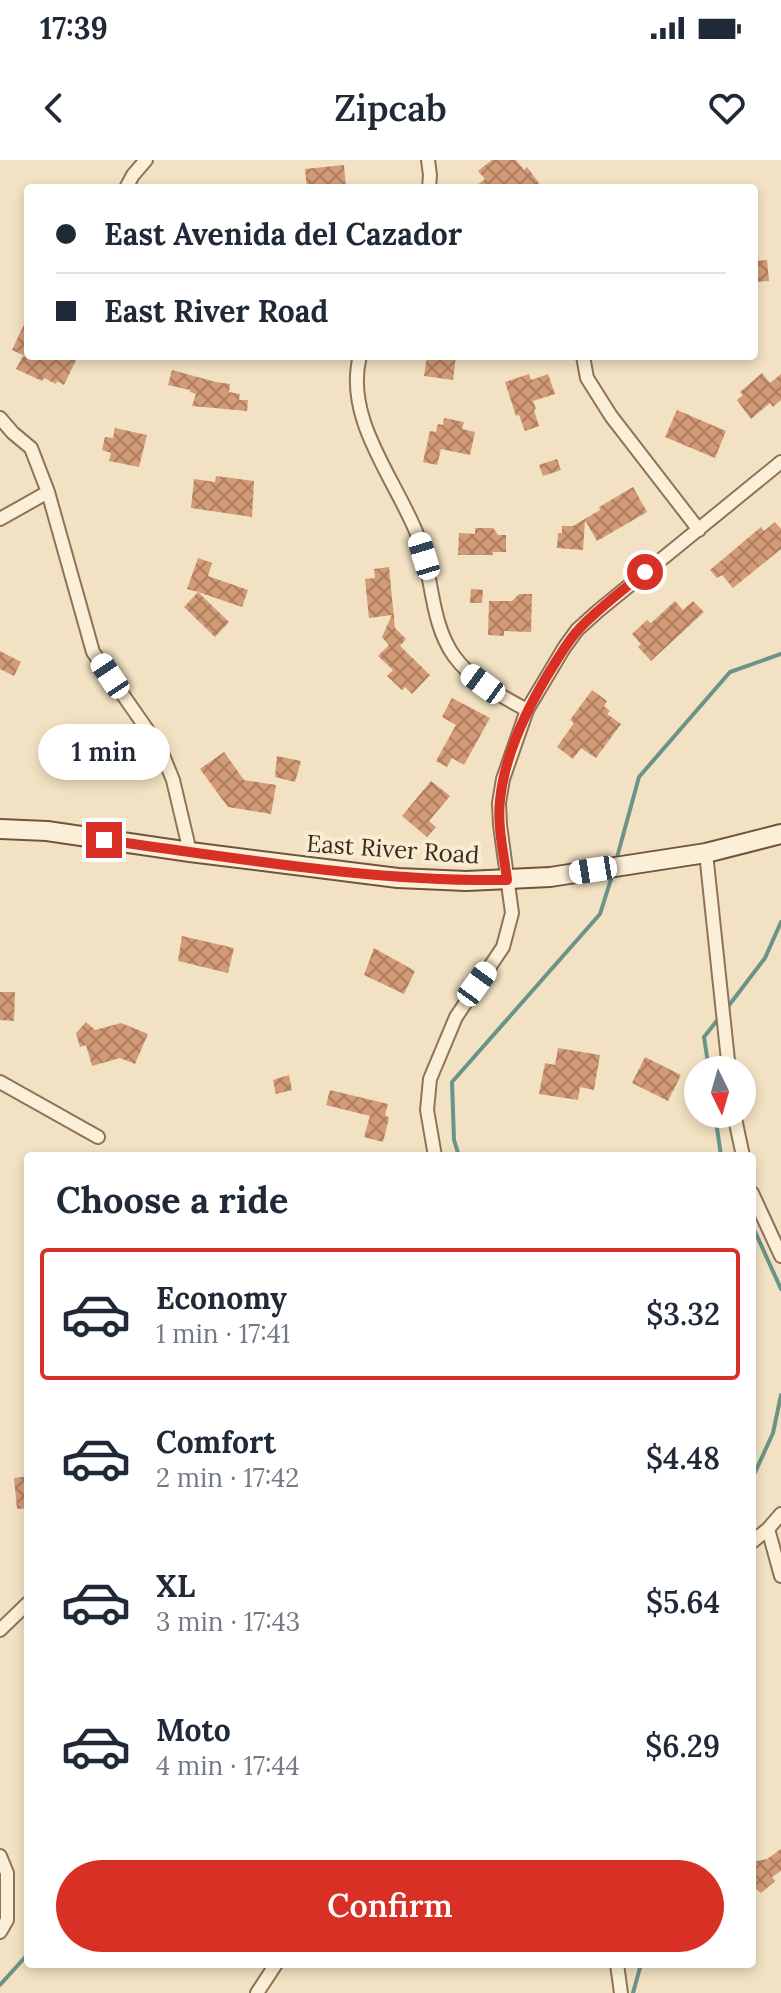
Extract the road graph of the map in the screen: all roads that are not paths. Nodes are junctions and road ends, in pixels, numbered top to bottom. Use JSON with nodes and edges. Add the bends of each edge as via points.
{"nodes":[{"id":1,"x":146,"y":160,"type":"edge"},
{"id":2,"x":428,"y":160,"type":"edge"},
{"id":3,"x":128,"y":184,"type":"edge"},
{"id":4,"x":429,"y":184,"type":"edge"},
{"id":5,"x":360,"y":360,"type":"edge"},
{"id":6,"x":584,"y":360,"type":"edge"},
{"id":7,"x":0,"y":418,"type":"edge"},
{"id":8,"x":781,"y":462,"type":"edge"},
{"id":9,"x":48,"y":492,"type":"junction"},
{"id":10,"x":0,"y":519,"type":"edge"},
{"id":11,"x":699,"y":530,"type":"junction"},
{"id":12,"x":527,"y":710,"type":"junction"},
{"id":13,"x":0,"y":829,"type":"edge"},
{"id":14,"x":781,"y":834,"type":"edge"},
{"id":15,"x":190,"y":852,"type":"junction"},
{"id":16,"x":706,"y":853,"type":"junction"},
{"id":17,"x":507,"y":880,"type":"junction"},
{"id":18,"x":728,"y":1056,"type":"edge"},
{"id":19,"x":0,"y":1082,"type":"edge"},
{"id":20,"x":737,"y":1128,"type":"edge"},
{"id":21,"x":98,"y":1137,"type":"dead end"},
{"id":22,"x":434,"y":1152,"type":"edge"},
{"id":23,"x":742,"y":1152,"type":"edge"},
{"id":24,"x":756,"y":1202,"type":"edge"},
{"id":25,"x":781,"y":1256,"type":"edge"},
{"id":26,"x":781,"y":1514,"type":"edge"},
{"id":27,"x":768,"y":1529,"type":"junction"},
{"id":28,"x":756,"y":1539,"type":"edge"},
{"id":29,"x":781,"y":1576,"type":"edge"},
{"id":30,"x":24,"y":1607,"type":"edge"},
{"id":31,"x":0,"y":1630,"type":"edge"},
{"id":32,"x":0,"y":1856,"type":"edge"},
{"id":33,"x":0,"y":1932,"type":"edge"},
{"id":34,"x":273,"y":1968,"type":"edge"},
{"id":35,"x":618,"y":1968,"type":"edge"},
{"id":36,"x":257,"y":1993,"type":"edge"},
{"id":37,"x":621,"y":1993,"type":"edge"}],
"edges":[{"from":1,"to":3,"type":"street"},
{"from":2,"to":4,"type":"street"},
{"from":5,"to":12,"type":"street","via":[[358,397],[371,441],[418,538],[440,629],[470,674]]},
{"from":6,"to":11,"type":"street","via":[[587,378],[611,416]]},
{"from":7,"to":9,"type":"street","via":[[31,448]]},
{"from":8,"to":11,"type":"street"},
{"from":9,"to":10,"type":"street"},
{"from":9,"to":15,"type":"street","via":[[93,652],[160,748]]},
{"from":11,"to":12,"type":"street","via":[[577,630]]},
{"from":12,"to":17,"type":"street","via":[[499,803]]},
{"from":13,"to":15,"type":"street","name":"East River Road"},
{"from":14,"to":16,"type":"street","name":"East River Road"},
{"from":15,"to":17,"type":"street","name":"East River Road","via":[[398,878]]},
{"from":16,"to":17,"type":"street","name":"East River Road"},
{"from":16,"to":18,"type":"street"},
{"from":17,"to":22,"type":"street","via":[[512,913],[503,947],[456,1017],[430,1079],[427,1110]]},
{"from":19,"to":21,"type":"street"},
{"from":20,"to":23,"type":"street"},
{"from":24,"to":25,"type":"street"},
{"from":26,"to":27,"type":"street"},
{"from":27,"to":28,"type":"street"},
{"from":27,"to":29,"type":"street"},
{"from":30,"to":31,"type":"street"},
{"from":32,"to":33,"type":"street","via":[[7,1873],[7,1920]]},
{"from":34,"to":36,"type":"street"},
{"from":35,"to":37,"type":"street"}]}
